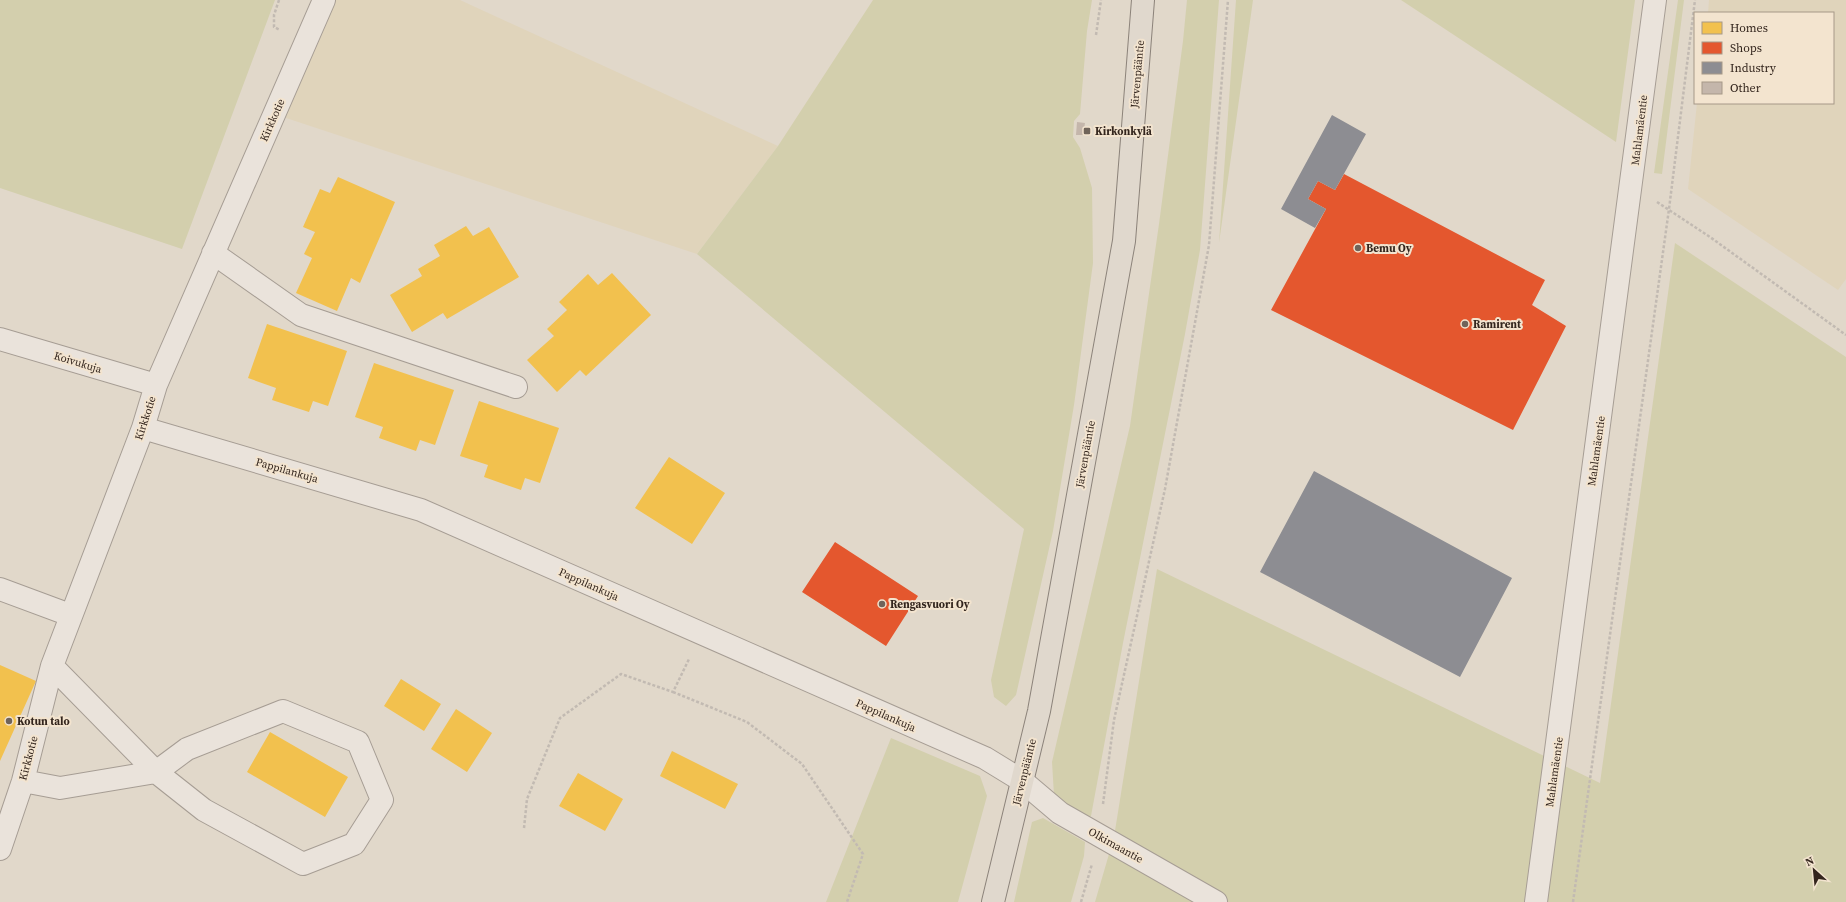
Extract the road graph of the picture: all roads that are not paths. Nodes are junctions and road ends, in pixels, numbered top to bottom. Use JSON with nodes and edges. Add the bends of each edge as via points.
{"nodes":[{"id":1,"x":324,"y":0,"type":"edge"},
{"id":2,"x":1143,"y":0,"type":"edge"},
{"id":3,"x":1656,"y":0,"type":"edge"},
{"id":4,"x":213,"y":253,"type":"junction"},
{"id":5,"x":0,"y":339,"type":"edge"},
{"id":6,"x":156,"y":385,"type":"junction"},
{"id":7,"x":516,"y":387,"type":"dead end"},
{"id":8,"x":143,"y":428,"type":"junction"},
{"id":9,"x":0,"y":589,"type":"edge"},
{"id":10,"x":70,"y":615,"type":"junction"},
{"id":11,"x":52,"y":666,"type":"junction"},
{"id":12,"x":156,"y":772,"type":"junction"},
{"id":13,"x":1021,"y":780,"type":"junction"},
{"id":14,"x":22,"y":781,"type":"junction"},
{"id":15,"x":0,"y":848,"type":"edge"},
{"id":16,"x":993,"y":902,"type":"edge"},
{"id":17,"x":1216,"y":902,"type":"edge"},
{"id":18,"x":1536,"y":902,"type":"edge"}],
"edges":[{"from":1,"to":4,"type":"street","name":"Kirkkotie"},
{"from":2,"to":13,"type":"main road","name":"Järvenpääntie","via":[[1124,241],[1039,711]]},
{"from":3,"to":18,"type":"street","name":"Mahlamäentie"},
{"from":4,"to":6,"type":"street","name":"Kirkkotie"},
{"from":4,"to":7,"type":"street","via":[[301,315]]},
{"from":5,"to":6,"type":"street","name":"Koivukuja"},
{"from":6,"to":8,"type":"street","name":"Kirkkotie"},
{"from":8,"to":10,"type":"street","name":"Kirkkotie"},
{"from":8,"to":13,"type":"street","name":"Pappilankuja","via":[[421,510],[985,758]]},
{"from":9,"to":10,"type":"street"},
{"from":10,"to":11,"type":"street","name":"Kirkkotie"},
{"from":11,"to":12,"type":"street"},
{"from":11,"to":14,"type":"street","name":"Kirkkotie"},
{"from":12,"to":12,"type":"street","via":[[187,749],[283,711],[358,742],[382,800],[354,844],[303,864],[204,810]]},
{"from":12,"to":14,"type":"street","via":[[60,788]]},
{"from":13,"to":16,"type":"main road","name":"Järvenpääntie"},
{"from":13,"to":17,"type":"street","name":"Olkimaantie","via":[[1060,813]]},
{"from":14,"to":15,"type":"street","name":"Kirkkotie"}]}
